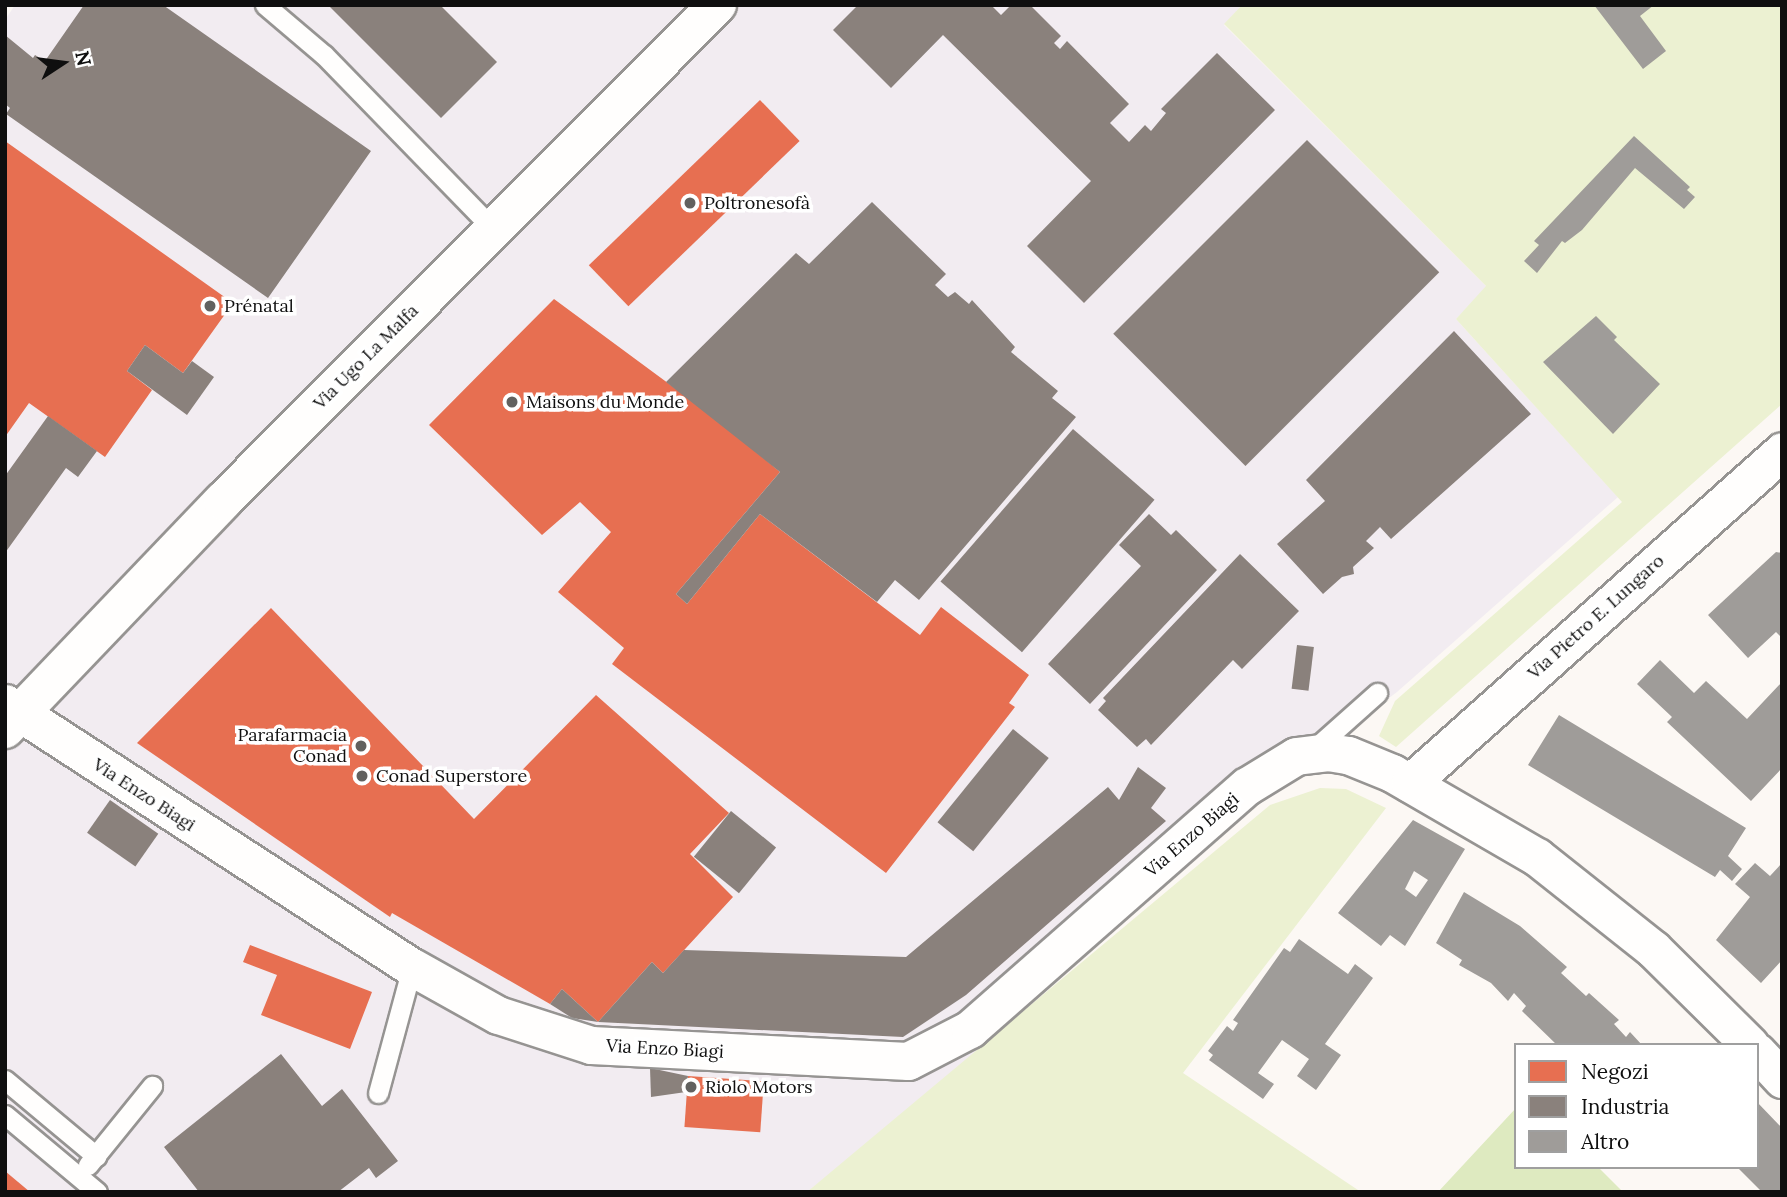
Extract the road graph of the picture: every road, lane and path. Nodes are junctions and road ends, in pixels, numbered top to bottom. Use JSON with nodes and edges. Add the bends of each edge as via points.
{"nodes":[{"id":1,"x":265,"y":5,"type":"edge"},
{"id":2,"x":717,"y":5,"type":"edge"},
{"id":3,"x":494,"y":230,"type":"junction"},
{"id":4,"x":1782,"y":451,"type":"edge"},
{"id":5,"x":1377,"y":693,"type":"dead end"},
{"id":6,"x":10,"y":715,"type":"edge"},
{"id":7,"x":1310,"y":753,"type":"junction"},
{"id":8,"x":1410,"y":783,"type":"junction"},
{"id":9,"x":412,"y":967,"type":"junction"},
{"id":10,"x":1748,"y":1043,"type":"edge"},
{"id":11,"x":1759,"y":1054,"type":"edge"},
{"id":12,"x":1782,"y":1079,"type":"edge"},
{"id":13,"x":5,"y":1080,"type":"edge"},
{"id":14,"x":152,"y":1086,"type":"dead end"},
{"id":15,"x":378,"y":1093,"type":"dead end"},
{"id":16,"x":5,"y":1115,"type":"edge"},
{"id":17,"x":96,"y":1156,"type":"junction"},
{"id":18,"x":79,"y":1177,"type":"junction"},
{"id":19,"x":97,"y":1192,"type":"edge"}],
"edges":[{"from":1,"to":3,"type":"lane","via":[[324,55]]},
{"from":2,"to":3,"type":"street","name":"Via Ugo La Malfa"},
{"from":3,"to":6,"type":"street","name":"Via Ugo La Malfa"},
{"from":4,"to":8,"type":"street","name":"Via Pietro E. Lungaro"},
{"from":5,"to":7,"type":"lane"},
{"from":6,"to":9,"type":"street","name":"Via Enzo Biagi"},
{"from":7,"to":8,"type":"street","via":[[1348,755]]},
{"from":7,"to":9,"type":"street","name":"Via Enzo Biagi","via":[[1272,768],[1247,786],[971,1029],[908,1061],[591,1045],[498,1015]]},
{"from":8,"to":10,"type":"street","via":[[1570,881],[1653,950]]},
{"from":9,"to":15,"type":"lane"},
{"from":11,"to":12,"type":"street"},
{"from":13,"to":17,"type":"lane"},
{"from":14,"to":17,"type":"lane"},
{"from":16,"to":18,"type":"lane"},
{"from":17,"to":18,"type":"lane"},
{"from":18,"to":19,"type":"lane"}]}
